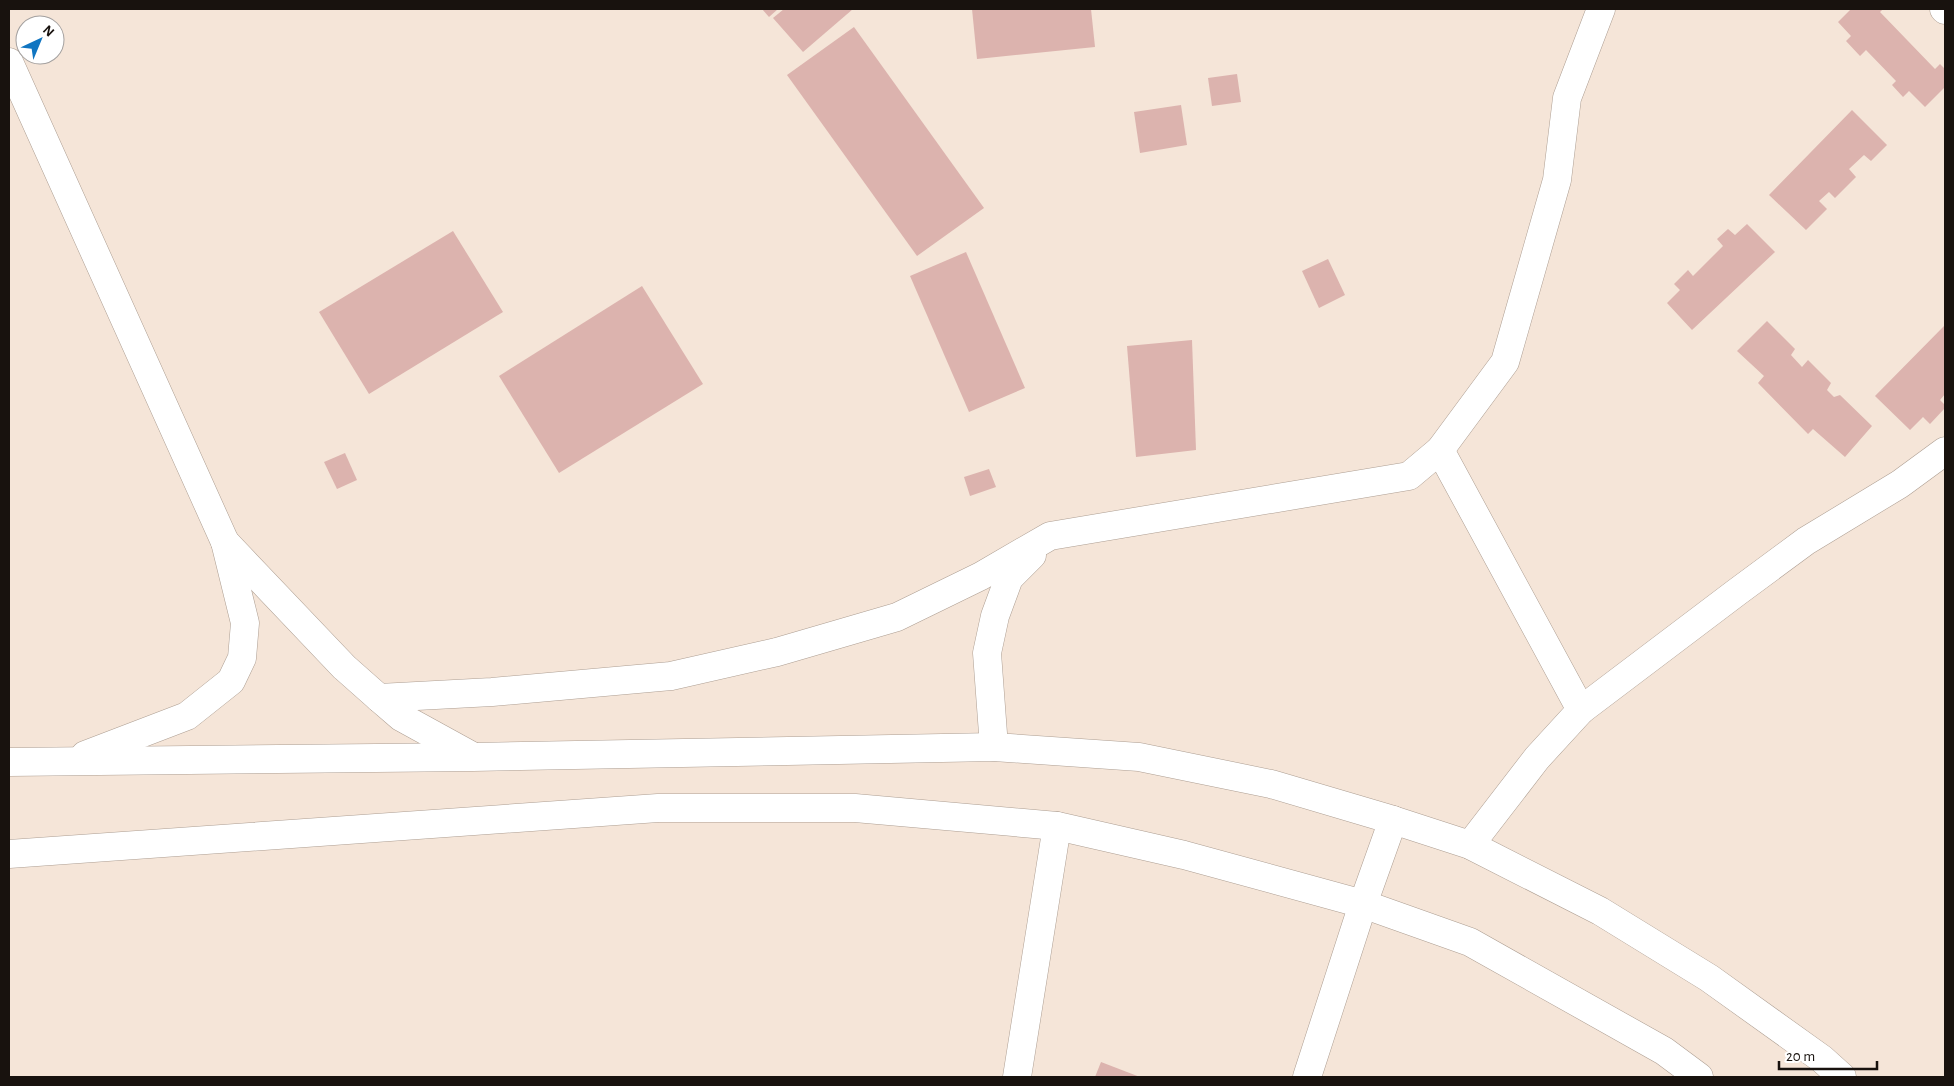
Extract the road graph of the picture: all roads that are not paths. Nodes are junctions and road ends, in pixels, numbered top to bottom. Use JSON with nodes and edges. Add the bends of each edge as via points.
{"nodes":[{"id":1,"x":1601,"y":9,"type":"edge"},
{"id":2,"x":9,"y":62,"type":"edge"},
{"id":3,"x":1440,"y":450,"type":"junction"},
{"id":4,"x":1945,"y":452,"type":"edge"},
{"id":5,"x":1050,"y":536,"type":"junction"},
{"id":6,"x":225,"y":542,"type":"junction"},
{"id":7,"x":379,"y":698,"type":"junction"},
{"id":8,"x":1581,"y":710,"type":"junction"},
{"id":9,"x":994,"y":747,"type":"junction"},
{"id":10,"x":473,"y":757,"type":"junction"},
{"id":11,"x":9,"y":762,"type":"edge"},
{"id":12,"x":68,"y":762,"type":"junction"},
{"id":13,"x":1393,"y":820,"type":"junction"},
{"id":14,"x":1057,"y":826,"type":"junction"},
{"id":15,"x":1470,"y":845,"type":"junction"},
{"id":16,"x":9,"y":854,"type":"edge"},
{"id":17,"x":1363,"y":904,"type":"junction"},
{"id":18,"x":1017,"y":1077,"type":"edge"},
{"id":19,"x":1307,"y":1077,"type":"edge"},
{"id":20,"x":1698,"y":1077,"type":"edge"},
{"id":21,"x":1842,"y":1077,"type":"edge"}],
"edges":[{"from":1,"to":3,"type":"street","via":[[1567,98],[1557,180],[1505,362]]},
{"from":2,"to":6,"type":"street"},
{"from":3,"to":5,"type":"street","via":[[1409,476]]},
{"from":3,"to":8,"type":"street"},
{"from":4,"to":8,"type":"street","via":[[1900,484],[1806,541]]},
{"from":5,"to":7,"type":"street","via":[[981,576],[897,617],[777,652],[671,676],[492,692]]},
{"from":5,"to":9,"type":"street","via":[[1009,578],[995,616],[987,653]]},
{"from":6,"to":7,"type":"street","via":[[344,667]]},
{"from":6,"to":12,"type":"street","via":[[245,623],[242,658],[230,681],[188,716]]},
{"from":7,"to":10,"type":"street","via":[[401,717]]},
{"from":8,"to":15,"type":"street","via":[[1537,758]]},
{"from":9,"to":10,"type":"street"},
{"from":9,"to":13,"type":"street","via":[[1139,757],[1271,784]]},
{"from":10,"to":12,"type":"street"},
{"from":11,"to":12,"type":"street"},
{"from":13,"to":15,"type":"street"},
{"from":13,"to":17,"type":"street"},
{"from":14,"to":16,"type":"street","via":[[855,808],[658,808]]},
{"from":14,"to":17,"type":"street","via":[[1184,854]]},
{"from":14,"to":18,"type":"street"},
{"from":15,"to":21,"type":"street","via":[[1600,911],[1709,978]]},
{"from":17,"to":19,"type":"street"},
{"from":17,"to":20,"type":"street","via":[[1470,942],[1664,1051]]}]}
